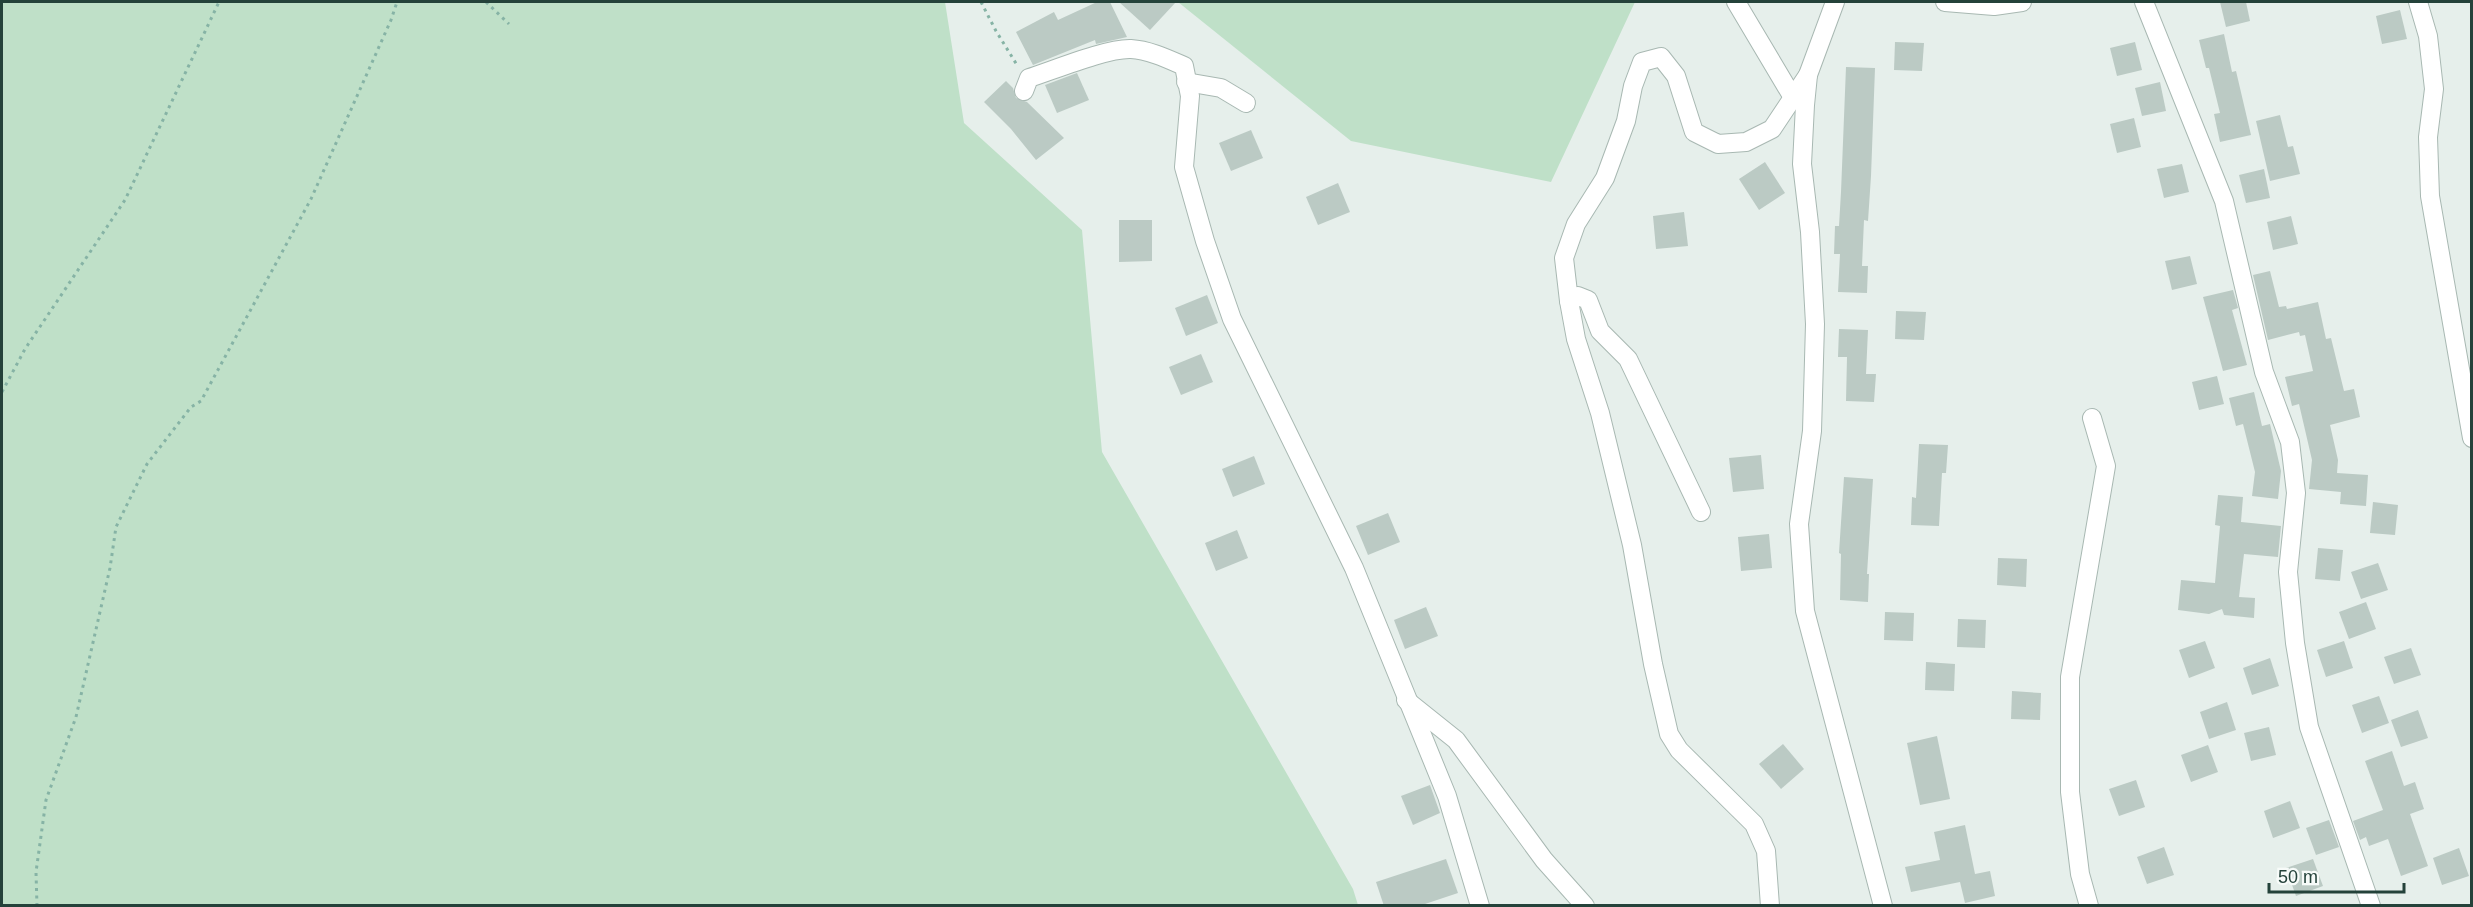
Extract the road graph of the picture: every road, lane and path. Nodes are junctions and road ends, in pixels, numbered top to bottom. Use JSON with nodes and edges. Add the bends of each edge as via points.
{"nodes":[{"id":1,"x":219,"y":2,"type":"edge"},
{"id":2,"x":397,"y":2,"type":"edge"},
{"id":3,"x":486,"y":2,"type":"edge"},
{"id":4,"x":981,"y":2,"type":"edge"},
{"id":5,"x":1736,"y":2,"type":"edge"},
{"id":6,"x":1835,"y":2,"type":"edge"},
{"id":7,"x":1945,"y":2,"type":"edge"},
{"id":8,"x":2022,"y":2,"type":"edge"},
{"id":9,"x":2144,"y":2,"type":"edge"},
{"id":10,"x":2418,"y":2,"type":"edge"},
{"id":11,"x":509,"y":24,"type":"dead end"},
{"id":12,"x":1808,"y":75,"type":"junction"},
{"id":13,"x":1186,"y":82,"type":"junction"},
{"id":14,"x":1026,"y":85,"type":"joint"},
{"id":15,"x":1792,"y":96,"type":"junction"},
{"id":16,"x":1246,"y":103,"type":"dead end"},
{"id":17,"x":1569,"y":301,"type":"junction"},
{"id":18,"x":2,"y":392,"type":"edge"},
{"id":19,"x":2092,"y":418,"type":"dead end"},
{"id":20,"x":2472,"y":438,"type":"edge"},
{"id":21,"x":1701,"y":512,"type":"dead end"},
{"id":22,"x":1405,"y":700,"type":"junction"},
{"id":23,"x":1450,"y":851,"type":"dead end"},
{"id":24,"x":37,"y":906,"type":"edge"},
{"id":25,"x":1472,"y":906,"type":"edge"},
{"id":26,"x":1480,"y":906,"type":"edge"},
{"id":27,"x":1585,"y":906,"type":"edge"},
{"id":28,"x":1770,"y":906,"type":"edge"},
{"id":29,"x":1883,"y":906,"type":"edge"},
{"id":30,"x":2089,"y":906,"type":"edge"},
{"id":31,"x":2372,"y":906,"type":"edge"}],
"edges":[{"from":1,"to":18,"type":"path","via":[[126,200],[26,348]]},
{"from":2,"to":24,"type":"path","via":[[311,199],[201,401],[191,406],[147,464],[116,527],[76,717],[46,800],[36,872]]},
{"from":3,"to":11,"type":"path"},
{"from":4,"to":14,"type":"path"},
{"from":5,"to":15,"type":"street"},
{"from":6,"to":12,"type":"street"},
{"from":7,"to":8,"type":"street","via":[[1994,6]]},
{"from":9,"to":31,"type":"street","via":[[2224,201],[2264,372],[2290,442],[2296,493],[2288,572],[2309,727]]},
{"from":10,"to":20,"type":"street","via":[[2428,36],[2434,90],[2428,137],[2430,196]]},
{"from":12,"to":15,"type":"street"},
{"from":12,"to":29,"type":"street","via":[[1802,164],[1815,324],[1812,431],[1799,524],[1805,611]]},
{"from":13,"to":14,"type":"street","via":[[1184,66],[1130,49],[1100,55]]},
{"from":13,"to":16,"type":"street","via":[[1221,88]]},
{"from":13,"to":22,"type":"street","via":[[1190,96],[1184,167],[1232,319],[1353,568]]},
{"from":15,"to":17,"type":"street","via":[[1772,129],[1746,142],[1718,144],[1694,132],[1676,76],[1661,57],[1642,62],[1605,178],[1576,224],[1564,258]]},
{"from":17,"to":21,"type":"street","via":[[1578,296],[1588,300],[1600,331],[1628,359]]},
{"from":17,"to":28,"type":"street","via":[[1632,544],[1669,734],[1679,750],[1754,824],[1766,851]]},
{"from":19,"to":30,"type":"street","via":[[2106,466],[2070,677],[2070,792],[2080,874]]},
{"from":22,"to":26,"type":"street","via":[[1446,796]]},
{"from":22,"to":27,"type":"street","via":[[1456,740],[1544,860]]},
{"from":23,"to":25,"type":"street"}]}
